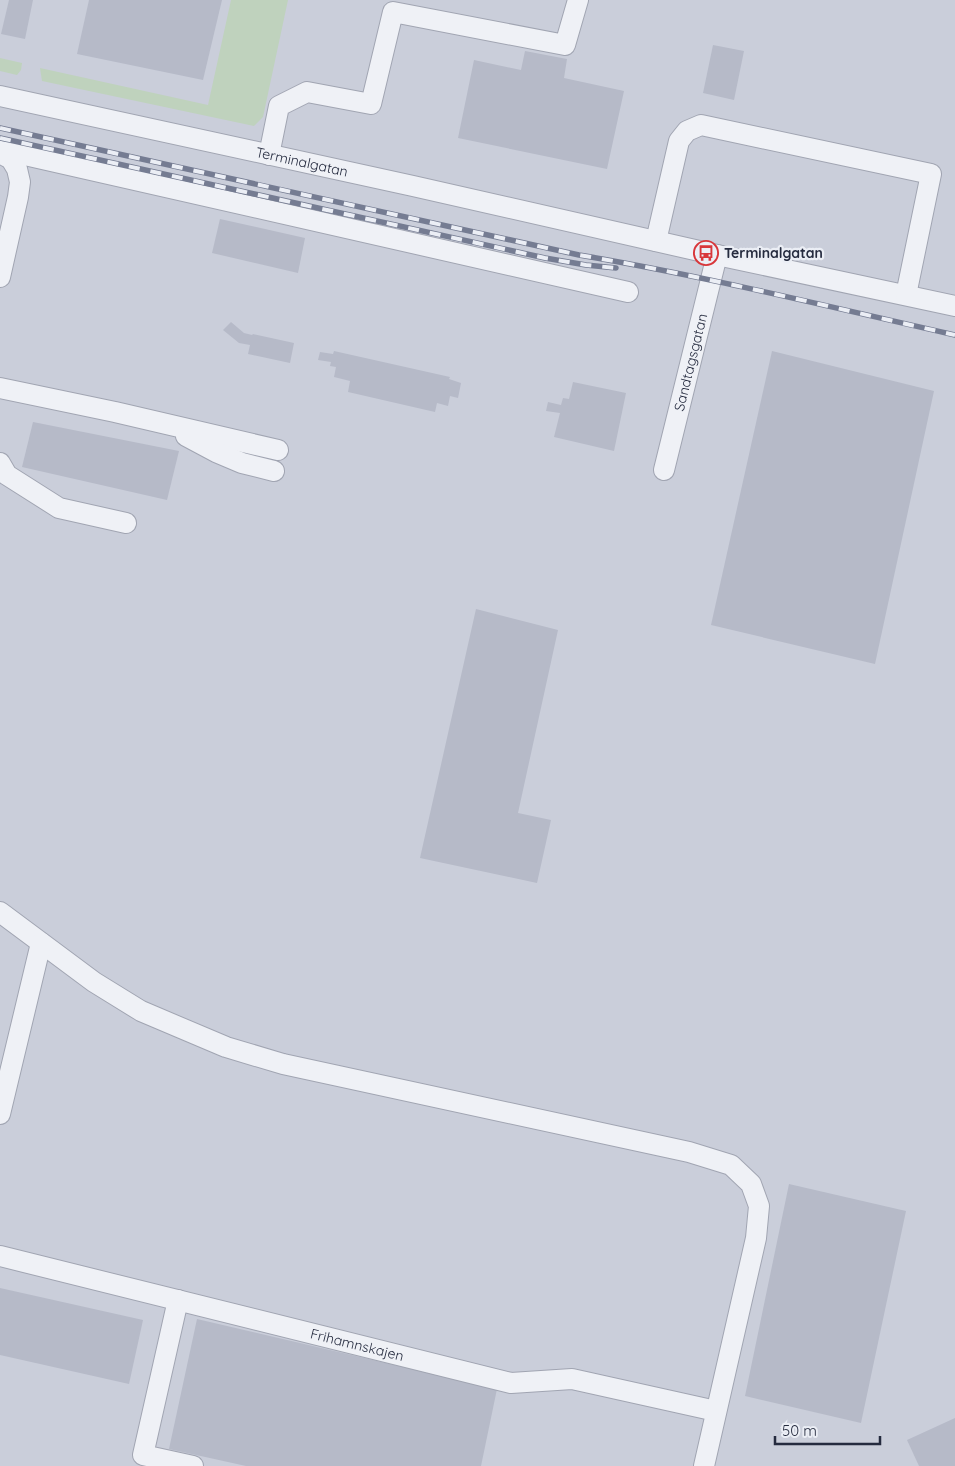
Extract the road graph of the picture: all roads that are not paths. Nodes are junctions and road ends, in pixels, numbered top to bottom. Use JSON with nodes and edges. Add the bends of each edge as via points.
{"nodes":[{"id":1,"x":578,"y":0,"type":"edge"},
{"id":2,"x":0,"y":96,"type":"edge"},
{"id":3,"x":0,"y":152,"type":"edge"},
{"id":4,"x":270,"y":155,"type":"junction"},
{"id":5,"x":0,"y":202,"type":"edge"},
{"id":6,"x":9,"y":236,"type":"junction"},
{"id":7,"x":656,"y":242,"type":"junction"},
{"id":8,"x":716,"y":255,"type":"junction"},
{"id":9,"x":0,"y":277,"type":"edge"},
{"id":10,"x":628,"y":292,"type":"dead end"},
{"id":11,"x":906,"y":295,"type":"junction"},
{"id":12,"x":955,"y":306,"type":"edge"},
{"id":13,"x":0,"y":388,"type":"edge"},
{"id":14,"x":115,"y":412,"type":"junction"},
{"id":15,"x":278,"y":450,"type":"dead end"},
{"id":16,"x":0,"y":463,"type":"edge"},
{"id":17,"x":664,"y":470,"type":"dead end"},
{"id":18,"x":274,"y":471,"type":"dead end"},
{"id":19,"x":126,"y":523,"type":"dead end"},
{"id":20,"x":0,"y":912,"type":"edge"},
{"id":21,"x":42,"y":943,"type":"junction"},
{"id":22,"x":0,"y":1114,"type":"edge"},
{"id":23,"x":0,"y":1256,"type":"edge"},
{"id":24,"x":178,"y":1300,"type":"junction"},
{"id":25,"x":716,"y":1411,"type":"junction"},
{"id":26,"x":142,"y":1461,"type":"edge"},
{"id":27,"x":192,"y":1466,"type":"edge"},
{"id":28,"x":704,"y":1466,"type":"edge"}],
"edges":[{"from":1,"to":4,"type":"street","via":[[565,45],[393,12],[371,104],[307,92],[300,95],[280,106]]},
{"from":2,"to":4,"type":"street","name":"Terminalgatan"},
{"from":3,"to":6,"type":"street","via":[[11,159],[20,182]]},
{"from":3,"to":10,"type":"street"},
{"from":4,"to":7,"type":"street","name":"Terminalgatan"},
{"from":5,"to":6,"type":"street","via":[[8,219]]},
{"from":6,"to":9,"type":"street"},
{"from":7,"to":8,"type":"street","name":"Terminalgatan"},
{"from":7,"to":11,"type":"street","via":[[679,141],[688,131],[701,125],[931,174]]},
{"from":8,"to":11,"type":"street","name":"Terminalgatan"},
{"from":8,"to":17,"type":"street","name":"Sandtagsgatan"},
{"from":11,"to":12,"type":"street","name":"Terminalgatan"},
{"from":13,"to":14,"type":"street"},
{"from":14,"to":15,"type":"street"},
{"from":14,"to":18,"type":"street","via":[[177,432],[242,463]]},
{"from":16,"to":19,"type":"street","via":[[7,475],[59,508]]},
{"from":20,"to":21,"type":"street"},
{"from":21,"to":22,"type":"street"},
{"from":21,"to":25,"type":"street","via":[[94,982],[141,1011],[226,1047],[283,1064],[679,1150],[730,1165],[751,1184],[759,1206],[756,1238]]},
{"from":23,"to":24,"type":"street","name":"Frihamnskajen"},
{"from":24,"to":25,"type":"street","name":"Frihamnskajen","via":[[511,1383],[572,1379]]},
{"from":24,"to":26,"type":"street"},
{"from":25,"to":28,"type":"street"},
{"from":26,"to":27,"type":"street"}]}
